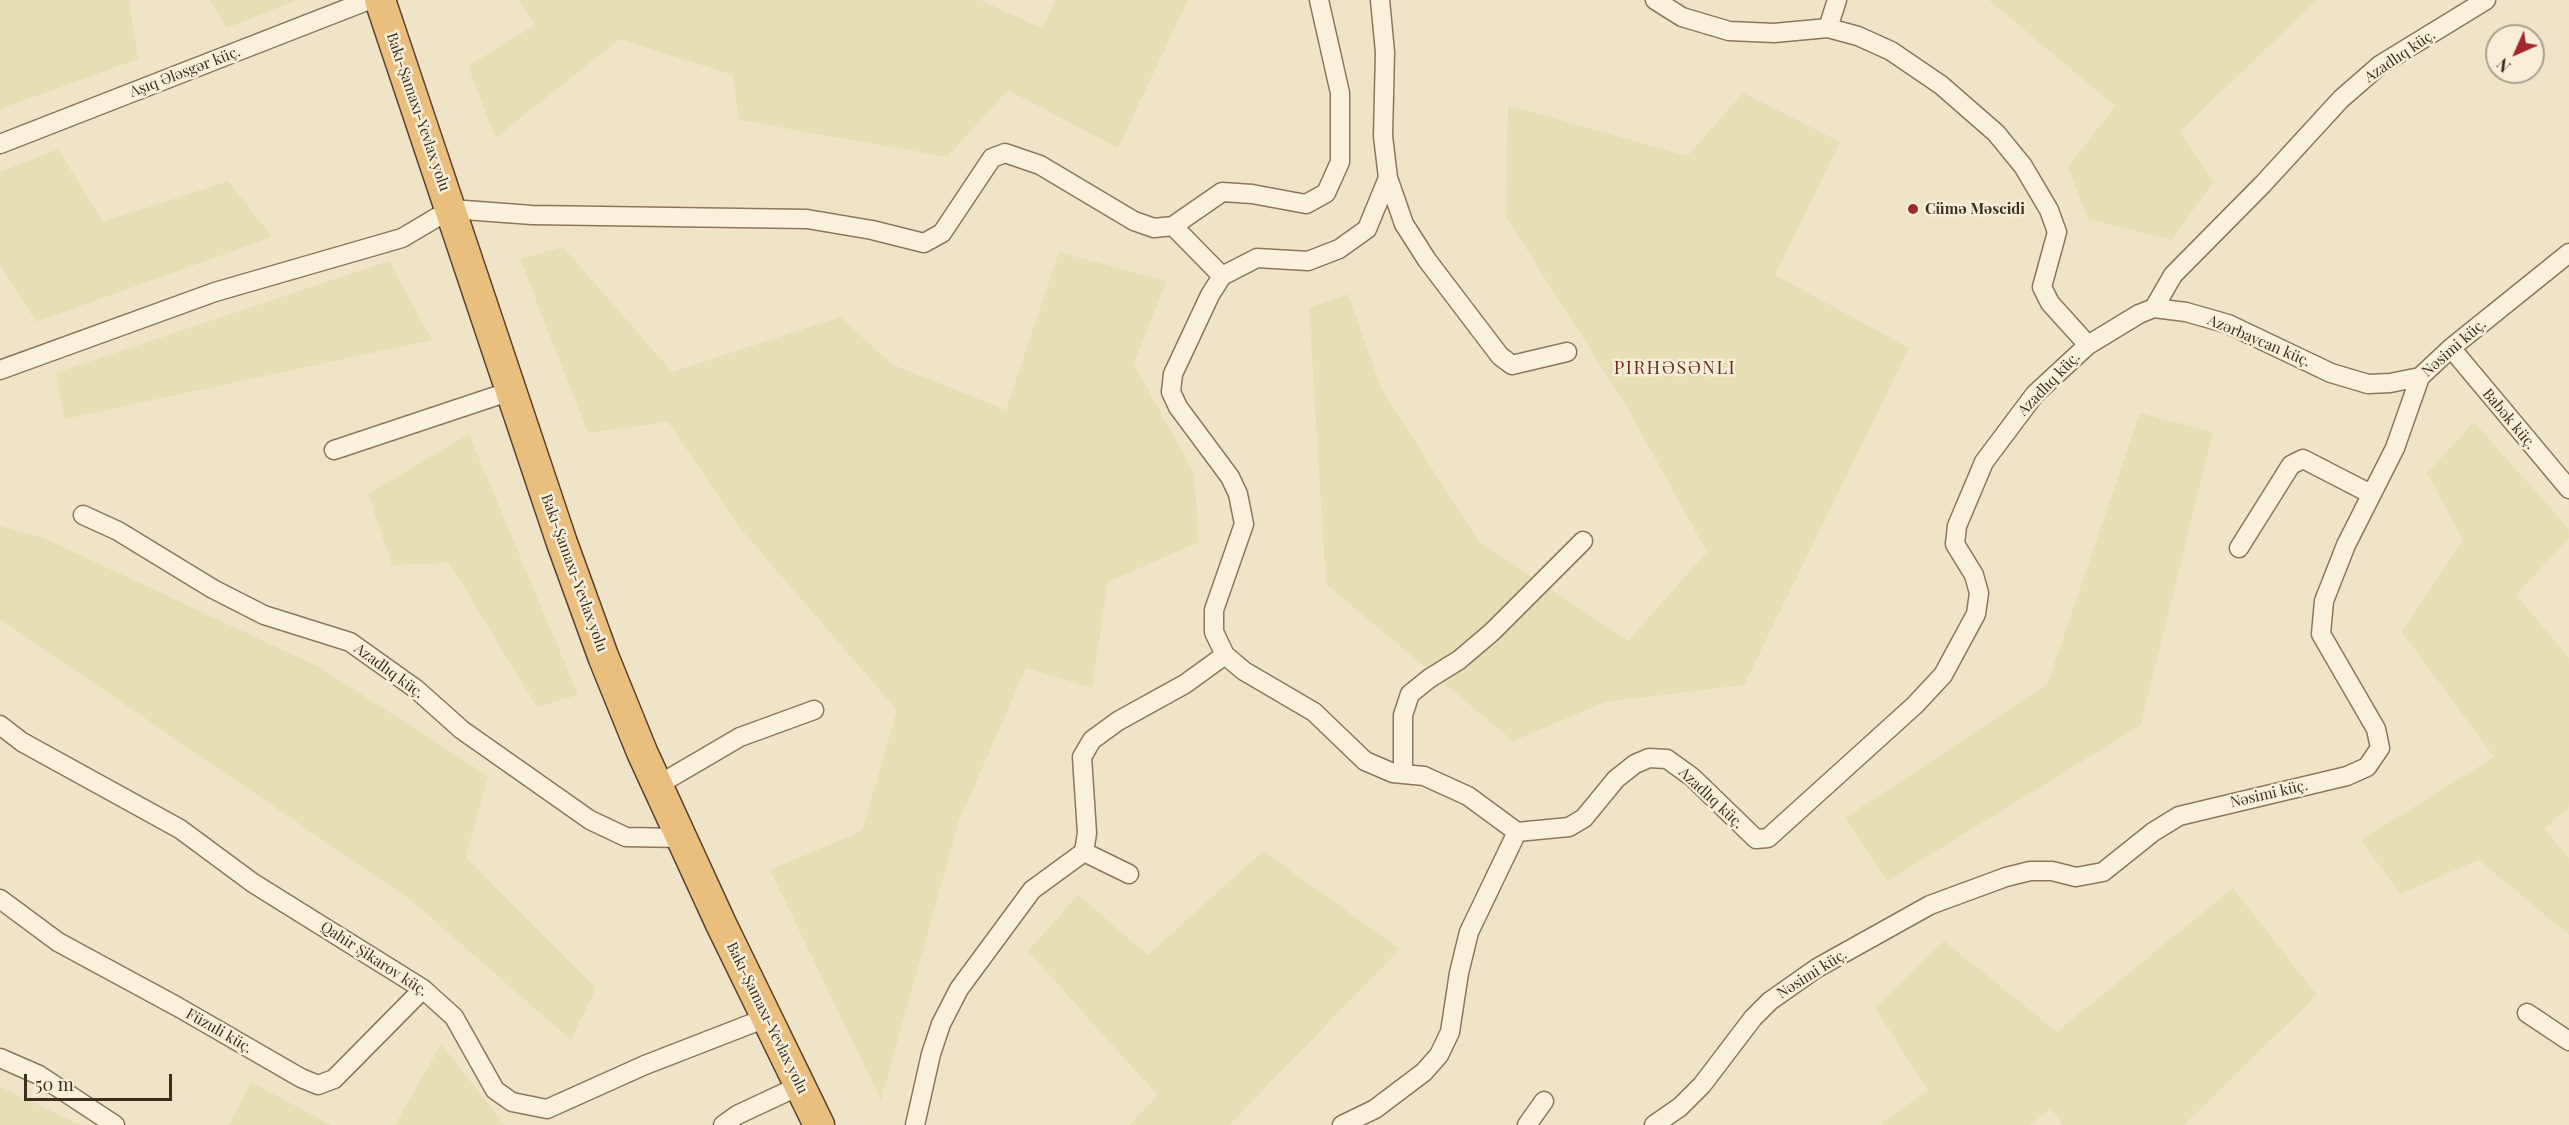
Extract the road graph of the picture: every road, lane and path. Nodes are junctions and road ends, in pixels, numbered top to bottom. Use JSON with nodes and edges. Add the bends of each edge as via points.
{"nodes":[{"id":1,"x":369,"y":0,"type":"edge"},
{"id":2,"x":380,"y":0,"type":"edge"},
{"id":3,"x":1319,"y":0,"type":"edge"},
{"id":4,"x":1380,"y":0,"type":"edge"},
{"id":5,"x":1655,"y":0,"type":"edge"},
{"id":6,"x":1837,"y":0,"type":"edge"},
{"id":7,"x":2486,"y":0,"type":"edge"},
{"id":8,"x":1828,"y":28,"type":"junction"},
{"id":9,"x":0,"y":144,"type":"edge"},
{"id":10,"x":1388,"y":178,"type":"junction"},
{"id":11,"x":451,"y":209,"type":"junction"},
{"id":12,"x":1173,"y":226,"type":"junction"},
{"id":13,"x":2569,"y":253,"type":"edge"},
{"id":14,"x":1222,"y":276,"type":"junction"},
{"id":15,"x":2154,"y":308,"type":"junction"},
{"id":16,"x":2088,"y":345,"type":"junction"},
{"id":17,"x":2451,"y":348,"type":"junction"},
{"id":18,"x":1567,"y":352,"type":"dead end"},
{"id":19,"x":0,"y":370,"type":"edge"},
{"id":20,"x":2420,"y":377,"type":"junction"},
{"id":21,"x":511,"y":391,"type":"junction"},
{"id":22,"x":334,"y":450,"type":"dead end"},
{"id":23,"x":2569,"y":489,"type":"edge"},
{"id":24,"x":2371,"y":494,"type":"junction"},
{"id":25,"x":83,"y":515,"type":"dead end"},
{"id":26,"x":1583,"y":541,"type":"dead end"},
{"id":27,"x":2239,"y":548,"type":"dead end"},
{"id":28,"x":1226,"y":655,"type":"junction"},
{"id":29,"x":814,"y":710,"type":"dead end"},
{"id":30,"x":0,"y":725,"type":"edge"},
{"id":31,"x":1403,"y":774,"type":"junction"},
{"id":32,"x":658,"y":785,"type":"junction"},
{"id":33,"x":1516,"y":832,"type":"junction"},
{"id":34,"x":682,"y":838,"type":"junction"},
{"id":35,"x":1084,"y":852,"type":"junction"},
{"id":36,"x":1129,"y":874,"type":"dead end"},
{"id":37,"x":0,"y":899,"type":"edge"},
{"id":38,"x":423,"y":989,"type":"junction"},
{"id":39,"x":2527,"y":1013,"type":"dead end"},
{"id":40,"x":766,"y":1018,"type":"junction"},
{"id":41,"x":2569,"y":1041,"type":"edge"},
{"id":42,"x":0,"y":1058,"type":"edge"},
{"id":43,"x":799,"y":1086,"type":"junction"},
{"id":44,"x":1544,"y":1101,"type":"dead end"},
{"id":45,"x":116,"y":1125,"type":"edge"},
{"id":46,"x":723,"y":1125,"type":"edge"},
{"id":47,"x":819,"y":1125,"type":"edge"},
{"id":48,"x":915,"y":1125,"type":"edge"},
{"id":49,"x":1342,"y":1125,"type":"edge"},
{"id":50,"x":1527,"y":1125,"type":"edge"},
{"id":51,"x":1654,"y":1125,"type":"edge"}],
"edges":[{"from":1,"to":9,"type":"street","name":"Aşıq Ələsgər küç."},
{"from":2,"to":11,"type":"highway","name":"Bakı-Şamaxı-Yevlax yolu"},
{"from":3,"to":12,"type":"street","via":[[1340,93],[1340,162],[1326,193],[1306,204],[1222,192]]},
{"from":4,"to":10,"type":"street","via":[[1385,52],[1383,136]]},
{"from":5,"to":8,"type":"street","via":[[1682,17],[1729,31],[1773,33]]},
{"from":6,"to":8,"type":"street"},
{"from":7,"to":15,"type":"street","name":"Azadlıq küç.","via":[[2380,65],[2341,99],[2173,275]]},
{"from":8,"to":16,"type":"street","via":[[1891,51],[1941,86],[1996,133],[2023,166],[2057,232],[2042,287],[2050,303]]},
{"from":10,"to":14,"type":"street","via":[[1367,229],[1339,249],[1308,261],[1257,258]]},
{"from":10,"to":18,"type":"street","via":[[1404,224],[1500,356],[1512,365]]},
{"from":11,"to":12,"type":"street","via":[[532,215],[807,219],[924,243],[942,233],[992,158],[1005,153],[1040,165],[1134,220],[1154,228]]},
{"from":11,"to":19,"type":"street","via":[[402,238],[214,292]]},
{"from":11,"to":21,"type":"highway","name":"Bakı-Şamaxı-Yevlax yolu"},
{"from":12,"to":14,"type":"street"},
{"from":13,"to":17,"type":"street","name":"Nəsimi küç."},
{"from":14,"to":28,"type":"street","via":[[1173,374],[1171,392],[1238,494],[1244,524],[1214,610],[1215,632]]},
{"from":15,"to":16,"type":"street"},
{"from":15,"to":20,"type":"street","name":"Azərbaycan küç.","via":[[2228,324],[2331,373],[2368,384]]},
{"from":16,"to":33,"type":"street","name":"Azadlıq küç.","via":[[2035,394],[1984,462],[1957,526],[1955,544],[1974,575],[1979,593],[1976,614],[1942,675],[1915,705],[1768,838],[1756,839],[1692,777],[1667,759],[1635,764],[1616,779],[1584,818],[1569,827]]},
{"from":17,"to":20,"type":"street","name":"Nəsimi küç."},
{"from":17,"to":23,"type":"street","name":"Babək küç."},
{"from":20,"to":24,"type":"street","name":"Nəsimi küç.","via":[[2395,448]]},
{"from":21,"to":22,"type":"street"},
{"from":21,"to":32,"type":"highway","name":"Bakı-Şamaxı-Yevlax yolu","via":[[578,588]]},
{"from":24,"to":27,"type":"street","via":[[2303,459],[2291,465]]},
{"from":24,"to":51,"type":"street","name":"Nəsimi küç.","via":[[2324,601],[2321,634],[2376,729],[2380,748],[2367,767],[2347,776],[2179,816],[2103,872],[2076,877],[2030,871],[1930,905],[1817,968],[1770,1000],[1702,1084],[1680,1107]]},
{"from":25,"to":34,"type":"street","name":"Azadlıq küç.","via":[[264,615],[350,642],[416,689],[462,730],[590,820],[626,837]]},
{"from":26,"to":31,"type":"street","via":[[1492,632],[1410,694],[1403,715]]},
{"from":28,"to":31,"type":"street","via":[[1244,671],[1314,712],[1365,761]]},
{"from":28,"to":35,"type":"street","via":[[1092,740],[1082,757],[1087,832]]},
{"from":29,"to":32,"type":"street","via":[[740,737]]},
{"from":30,"to":38,"type":"street","name":"Qahir Şikarov küç.","via":[[22,742],[180,829],[253,883]]},
{"from":31,"to":33,"type":"street","via":[[1424,776],[1468,796]]},
{"from":32,"to":34,"type":"highway","name":"Bakı-Şamaxı-Yevlax yolu"},
{"from":33,"to":49,"type":"street","via":[[1469,932],[1450,1032],[1439,1055],[1424,1072],[1375,1108]]},
{"from":34,"to":40,"type":"highway","name":"Bakı-Şamaxı-Yevlax yolu"},
{"from":35,"to":36,"type":"street"},
{"from":35,"to":48,"type":"street","via":[[1032,890],[959,989],[931,1054]]},
{"from":37,"to":38,"type":"street","name":"Füzuli küç.","via":[[58,942],[318,1085],[334,1079]]},
{"from":38,"to":40,"type":"street","name":"Qahir Şikarov küç.","via":[[454,1017],[495,1090],[512,1102],[547,1109],[645,1065]]},
{"from":39,"to":41,"type":"street"},
{"from":40,"to":43,"type":"highway","name":"Bakı-Şamaxı-Yevlax yolu"},
{"from":42,"to":45,"type":"street","via":[[39,1075]]},
{"from":43,"to":46,"type":"street"},
{"from":43,"to":47,"type":"highway","name":"Bakı-Şamaxı-Yevlax yolu"},
{"from":44,"to":50,"type":"street"}]}
